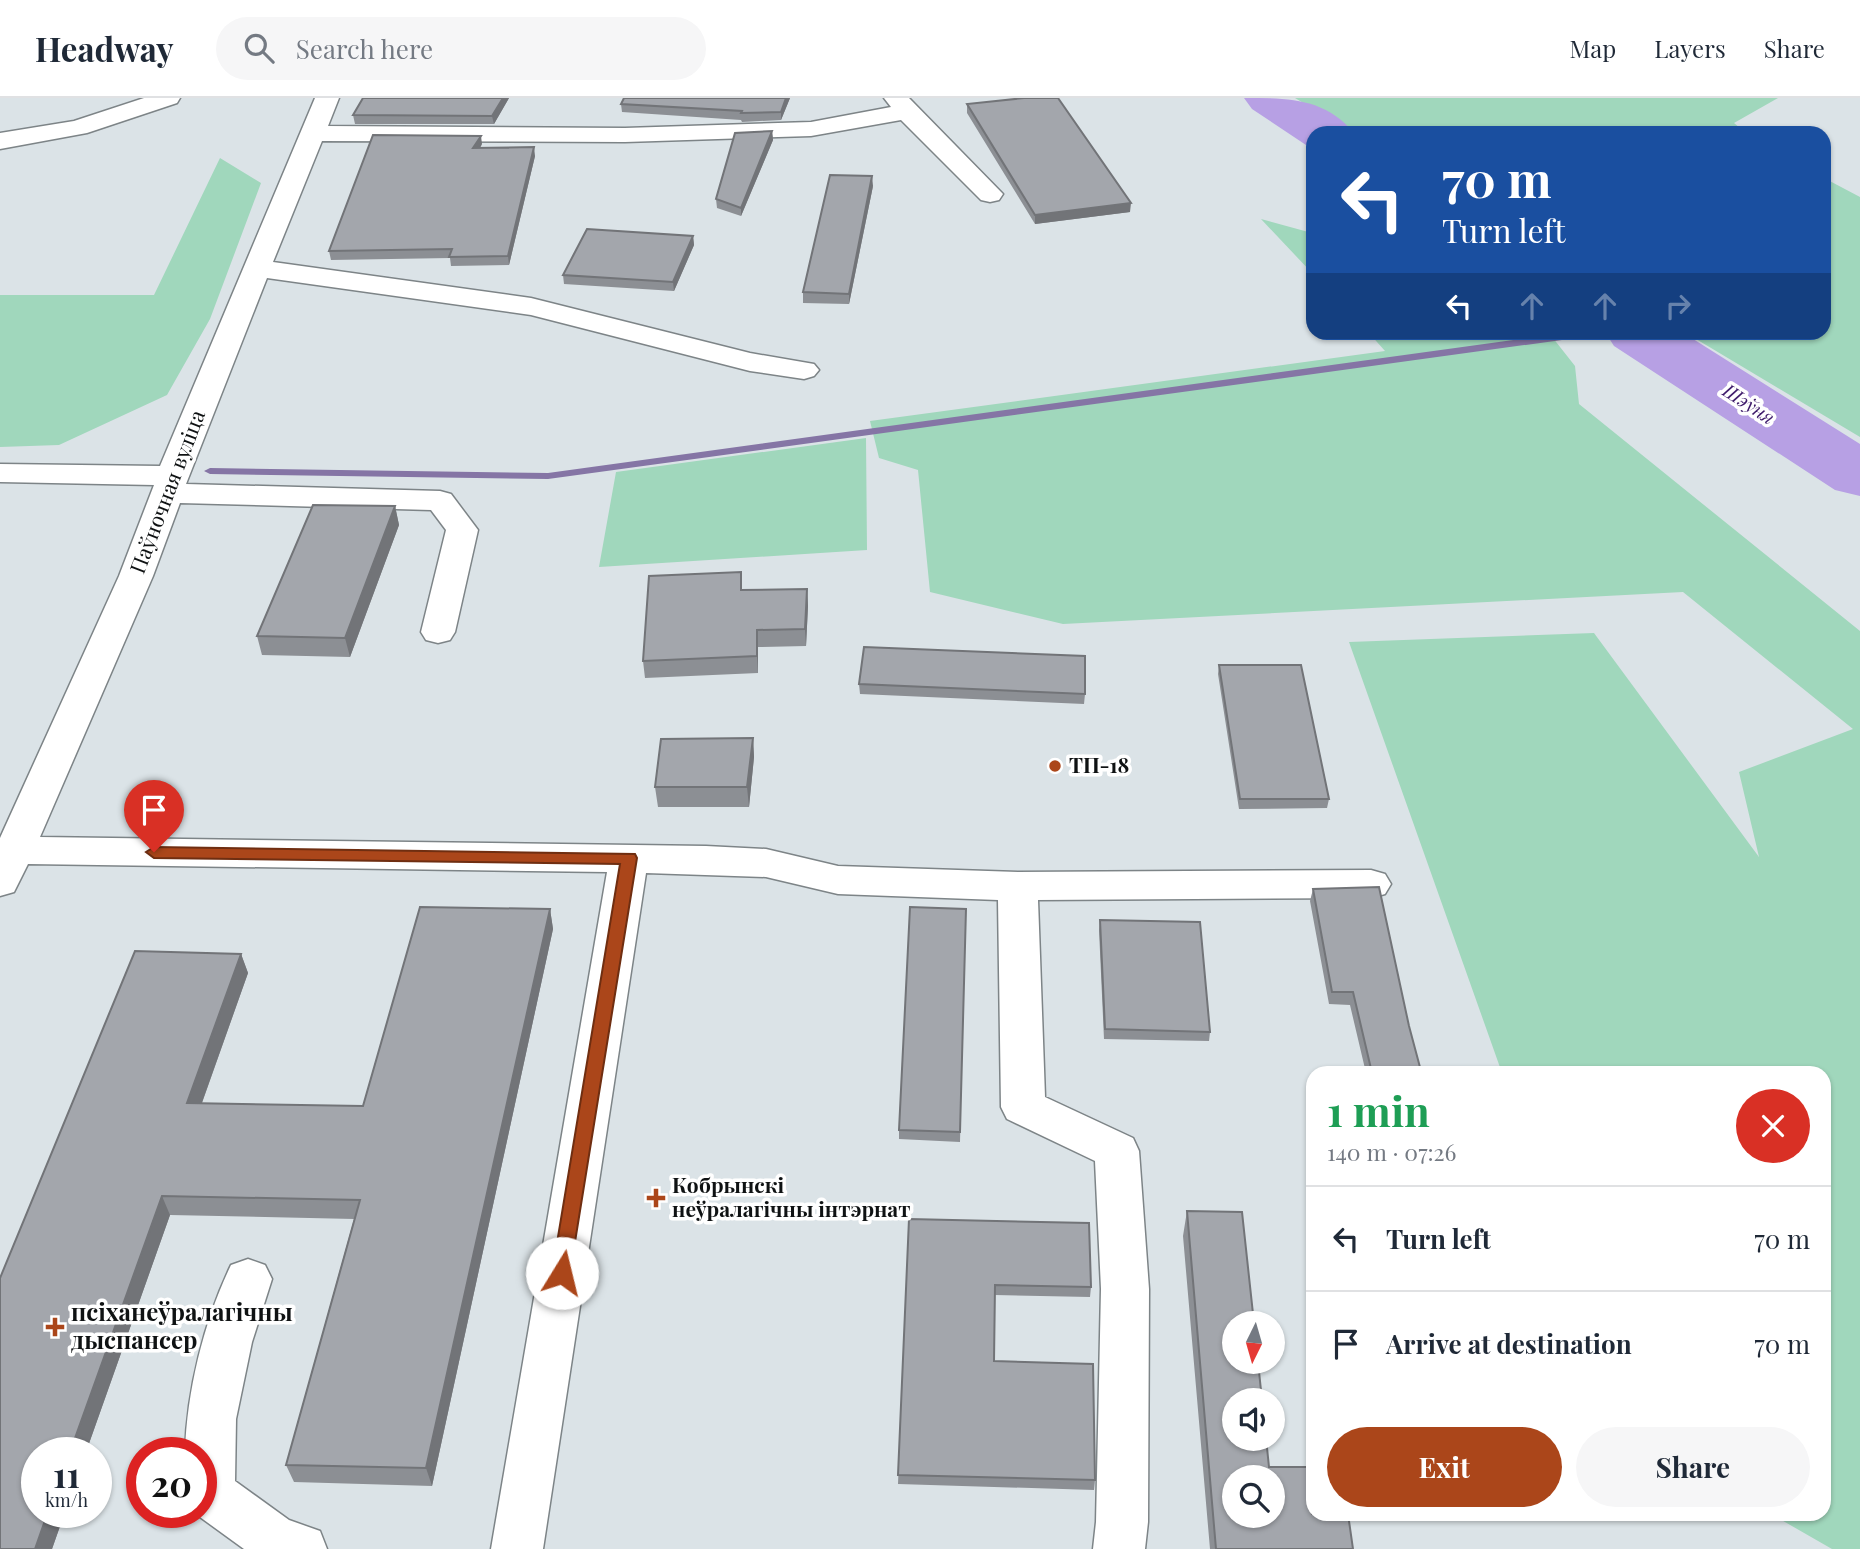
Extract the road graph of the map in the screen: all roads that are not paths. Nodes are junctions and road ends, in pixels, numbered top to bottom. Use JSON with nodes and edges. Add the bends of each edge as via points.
{"nodes":[{"id":1,"x":168,"y":98,"type":"edge"},
{"id":2,"x":327,"y":98,"type":"edge"},
{"id":3,"x":901,"y":105,"type":"edge"},
{"id":4,"x":313,"y":133,"type":"junction"},
{"id":5,"x":0,"y":141,"type":"edge"},
{"id":6,"x":990,"y":194,"type":"dead end"},
{"id":7,"x":257,"y":268,"type":"junction"},
{"id":8,"x":804,"y":370,"type":"dead end"},
{"id":9,"x":0,"y":473,"type":"edge"},
{"id":10,"x":170,"y":484,"type":"junction"},
{"id":11,"x":438,"y":632,"type":"dead end"},
{"id":12,"x":629,"y":858,"type":"junction"},
{"id":13,"x":7,"y":866,"type":"edge"},
{"id":14,"x":1371,"y":884,"type":"edge"},
{"id":15,"x":1018,"y":886,"type":"junction"},
{"id":16,"x":247,"y":1279,"type":"dead end"},
{"id":17,"x":302,"y":1549,"type":"edge"},
{"id":18,"x":517,"y":1549,"type":"edge"},
{"id":19,"x":1119,"y":1549,"type":"edge"}],
"edges":[{"from":1,"to":5,"type":"street","via":[[78,128]]},
{"from":2,"to":4,"type":"street","name":"Паўночная вуліца"},
{"from":3,"to":4,"type":"street","via":[[798,130],[625,135]]},
{"from":3,"to":6,"type":"street"},
{"from":4,"to":7,"type":"street","name":"Паўночная вуліца"},
{"from":7,"to":8,"type":"street","via":[[531,307],[750,362]]},
{"from":7,"to":10,"type":"street","name":"Паўночная вуліца"},
{"from":9,"to":10,"type":"street"},
{"from":10,"to":11,"type":"street","via":[[440,501],[463,530]]},
{"from":10,"to":13,"type":"street","name":"Паўночная вуліца","via":[[136,576]]},
{"from":12,"to":13,"type":"street"},
{"from":12,"to":15,"type":"street","via":[[766,863],[838,880]]},
{"from":12,"to":18,"type":"street"},
{"from":14,"to":15,"type":"street"},
{"from":15,"to":19,"type":"street","via":[[1023,1107],[1117,1151],[1125,1289]]},
{"from":16,"to":17,"type":"street","via":[[211,1419],[209,1493],[272,1538]]}]}
